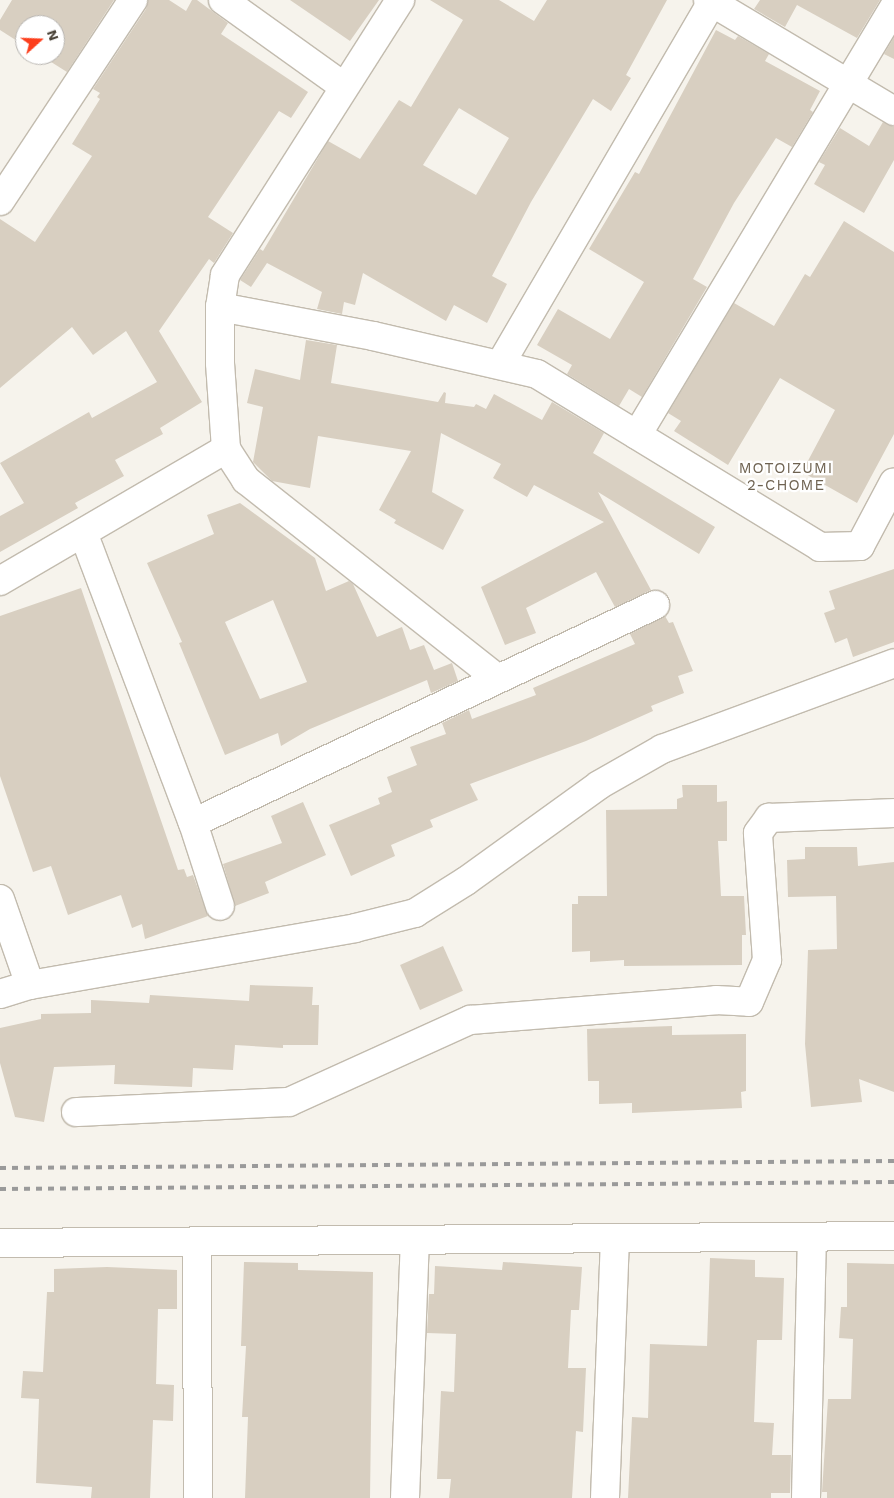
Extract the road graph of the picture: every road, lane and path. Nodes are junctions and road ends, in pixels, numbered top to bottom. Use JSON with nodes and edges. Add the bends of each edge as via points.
{"nodes":[{"id":1,"x":133,"y":0,"type":"edge"},
{"id":2,"x":222,"y":0,"type":"edge"},
{"id":3,"x":400,"y":0,"type":"edge"},
{"id":4,"x":711,"y":1,"type":"edge"},
{"id":5,"x":894,"y":7,"type":"edge"},
{"id":6,"x":849,"y":82,"type":"junction"},
{"id":7,"x":343,"y":86,"type":"junction"},
{"id":8,"x":894,"y":111,"type":"edge"},
{"id":9,"x":0,"y":201,"type":"edge"},
{"id":10,"x":220,"y":307,"type":"junction"},
{"id":11,"x":501,"y":363,"type":"junction"},
{"id":12,"x":637,"y":435,"type":"junction"},
{"id":13,"x":226,"y":449,"type":"junction"},
{"id":14,"x":894,"y":482,"type":"edge"},
{"id":15,"x":84,"y":535,"type":"junction"},
{"id":16,"x":0,"y":582,"type":"edge"},
{"id":17,"x":655,"y":604,"type":"dead end"},
{"id":18,"x":894,"y":663,"type":"edge"},
{"id":19,"x":497,"y":678,"type":"junction"},
{"id":20,"x":894,"y":812,"type":"edge"},
{"id":21,"x":193,"y":823,"type":"junction"},
{"id":22,"x":0,"y":899,"type":"edge"},
{"id":23,"x":220,"y":906,"type":"dead end"},
{"id":24,"x":30,"y":985,"type":"junction"},
{"id":25,"x":0,"y":994,"type":"edge"},
{"id":26,"x":76,"y":1112,"type":"dead end"},
{"id":27,"x":894,"y":1236,"type":"edge"},
{"id":28,"x":812,"y":1237,"type":"junction"},
{"id":29,"x":615,"y":1238,"type":"junction"},
{"id":30,"x":414,"y":1240,"type":"junction"},
{"id":31,"x":197,"y":1241,"type":"junction"},
{"id":32,"x":0,"y":1243,"type":"edge"},
{"id":33,"x":198,"y":1498,"type":"edge"},
{"id":34,"x":405,"y":1498,"type":"edge"},
{"id":35,"x":605,"y":1498,"type":"edge"},
{"id":36,"x":806,"y":1498,"type":"edge"}],
"edges":[{"from":1,"to":9,"type":"street"},
{"from":2,"to":7,"type":"street"},
{"from":3,"to":7,"type":"street"},
{"from":4,"to":6,"type":"street"},
{"from":4,"to":11,"type":"street"},
{"from":5,"to":6,"type":"street"},
{"from":6,"to":8,"type":"street"},
{"from":6,"to":12,"type":"street"},
{"from":7,"to":10,"type":"street","via":[[225,275]]},
{"from":10,"to":11,"type":"street"},
{"from":10,"to":13,"type":"street"},
{"from":11,"to":12,"type":"street","via":[[537,374]]},
{"from":12,"to":14,"type":"street","via":[[820,547],[860,546]]},
{"from":13,"to":15,"type":"street"},
{"from":13,"to":19,"type":"street","via":[[246,480]]},
{"from":15,"to":16,"type":"street"},
{"from":15,"to":21,"type":"street"},
{"from":17,"to":19,"type":"street"},
{"from":18,"to":24,"type":"street","via":[[662,749],[599,785],[466,881],[415,912],[356,928]]},
{"from":19,"to":21,"type":"street"},
{"from":20,"to":26,"type":"street","via":[[769,818],[758,833],[767,960],[749,1002],[716,1000],[470,1020],[289,1102]]},
{"from":21,"to":23,"type":"street"},
{"from":22,"to":24,"type":"street"},
{"from":24,"to":25,"type":"street"},
{"from":27,"to":28,"type":"street"},
{"from":28,"to":29,"type":"street"},
{"from":28,"to":36,"type":"street"},
{"from":29,"to":30,"type":"street"},
{"from":29,"to":35,"type":"street"},
{"from":30,"to":31,"type":"street"},
{"from":30,"to":34,"type":"street"},
{"from":31,"to":32,"type":"street"},
{"from":31,"to":33,"type":"street"}]}
